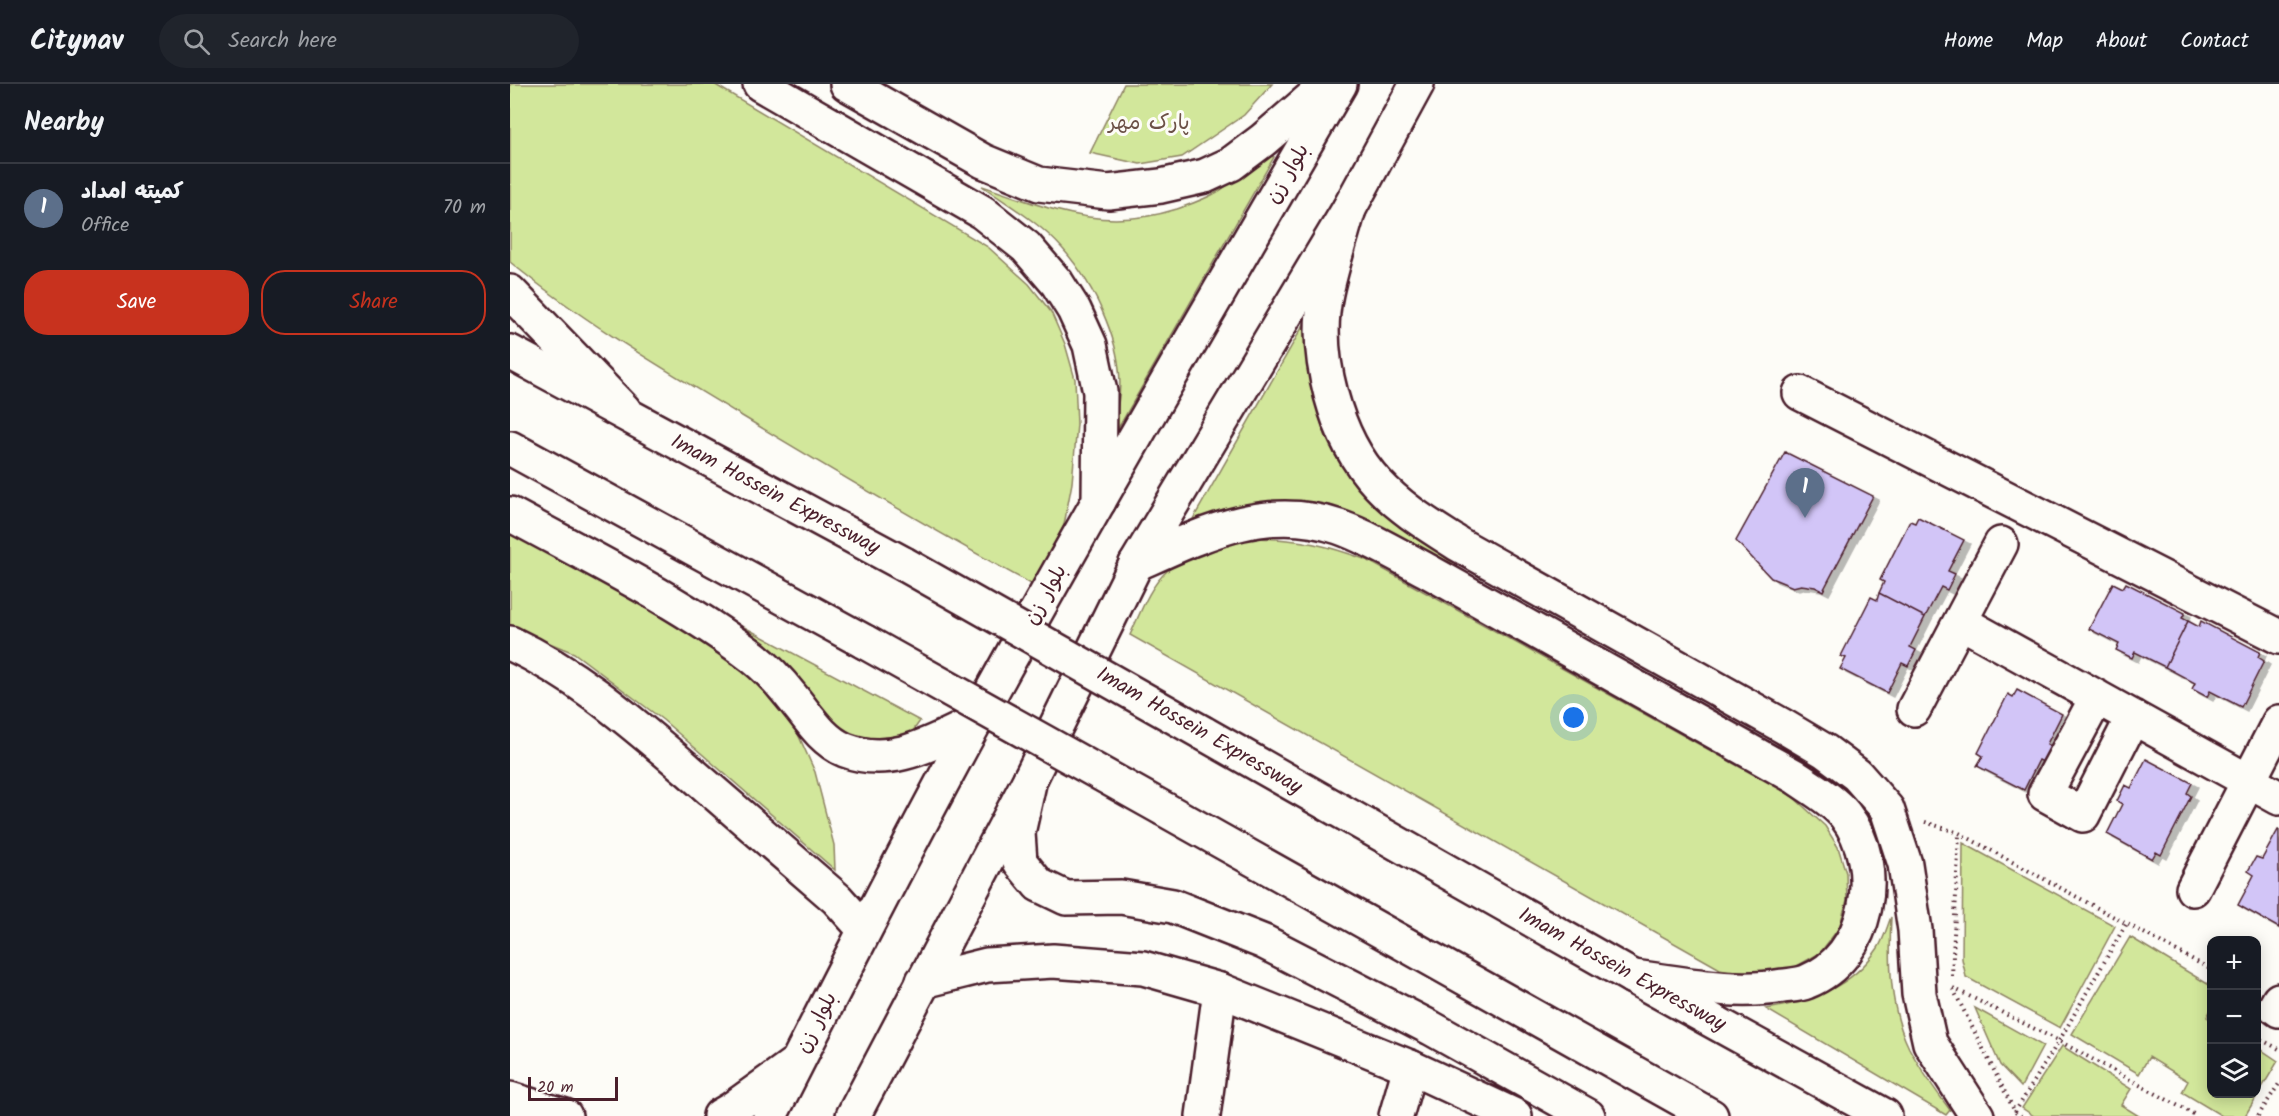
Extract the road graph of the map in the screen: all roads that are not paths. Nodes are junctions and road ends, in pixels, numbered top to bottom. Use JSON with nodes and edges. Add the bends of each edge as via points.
{"nodes":[{"id":1,"x":760,"y":84,"type":"edge"},
{"id":2,"x":847,"y":84,"type":"edge"},
{"id":3,"x":1328,"y":84,"type":"edge"},
{"id":4,"x":1340,"y":84,"type":"edge"},
{"id":5,"x":1417,"y":84,"type":"edge"},
{"id":6,"x":1349,"y":209,"type":"junction"},
{"id":7,"x":510,"y":292,"type":"edge"},
{"id":8,"x":510,"y":352,"type":"edge"},
{"id":9,"x":1800,"y":393,"type":"dead end"},
{"id":10,"x":632,"y":418,"type":"junction"},
{"id":11,"x":510,"y":448,"type":"edge"},
{"id":12,"x":1099,"y":501,"type":"junction"},
{"id":13,"x":510,"y":514,"type":"edge"},
{"id":14,"x":2001,"y":544,"type":"dead end"},
{"id":15,"x":1136,"y":564,"type":"junction"},
{"id":16,"x":1961,"y":622,"type":"junction"},
{"id":17,"x":2279,"y":637,"type":"edge"},
{"id":18,"x":510,"y":643,"type":"edge"},
{"id":19,"x":2097,"y":697,"type":"junction"},
{"id":20,"x":1914,"y":709,"type":"dead end"},
{"id":21,"x":2133,"y":717,"type":"junction"},
{"id":22,"x":2279,"y":722,"type":"edge"},
{"id":23,"x":974,"y":723,"type":"junction"},
{"id":24,"x":1030,"y":779,"type":"junction"},
{"id":25,"x":2249,"y":781,"type":"junction"},
{"id":26,"x":2279,"y":798,"type":"edge"},
{"id":27,"x":2193,"y":889,"type":"dead end"},
{"id":28,"x":864,"y":929,"type":"junction"},
{"id":29,"x":1633,"y":977,"type":"junction"},
{"id":30,"x":923,"y":981,"type":"junction"},
{"id":31,"x":1220,"y":990,"type":"junction"},
{"id":32,"x":797,"y":1062,"type":"junction"},
{"id":33,"x":1410,"y":1067,"type":"junction"},
{"id":34,"x":510,"y":1099,"type":"edge"},
{"id":35,"x":565,"y":1116,"type":"edge"},
{"id":36,"x":720,"y":1116,"type":"edge"},
{"id":37,"x":770,"y":1116,"type":"edge"},
{"id":38,"x":853,"y":1116,"type":"edge"},
{"id":39,"x":1203,"y":1116,"type":"edge"},
{"id":40,"x":1396,"y":1116,"type":"edge"},
{"id":41,"x":1515,"y":1116,"type":"edge"},
{"id":42,"x":1588,"y":1116,"type":"edge"},
{"id":43,"x":1711,"y":1116,"type":"edge"},
{"id":44,"x":1886,"y":1116,"type":"edge"},
{"id":45,"x":1977,"y":1116,"type":"edge"}],
"edges":[{"from":1,"to":12,"type":"main road","via":[[982,212],[1026,247],[1057,283],[1090,345],[1100,392]]},
{"from":2,"to":3,"type":"main road","via":[[983,160],[1039,184],[1108,192],[1205,176],[1231,164]]},
{"from":4,"to":12,"type":"main road","name":"بلوار زن"},
{"from":5,"to":6,"type":"main road"},
{"from":6,"to":15,"type":"main road"},
{"from":6,"to":45,"type":"main road","via":[[1326,295],[1323,336],[1327,379],[1352,449],[1377,484],[1415,517],[1825,751],[1857,775],[1887,809],[1905,864],[1919,994],[1930,1043]]},
{"from":7,"to":10,"type":"main road"},
{"from":8,"to":10,"type":"main road","name":"Imam Hossein Expressway"},
{"from":9,"to":17,"type":"main road"},
{"from":10,"to":29,"type":"main road","name":"Imam Hossein Expressway","bridge":true,"via":[[904,564]]},
{"from":11,"to":43,"type":"main road","bridge":true,"via":[[865,642]]},
{"from":12,"to":23,"type":"main road","name":"بلوار زن"},
{"from":13,"to":23,"type":"main road","via":[[725,637],[767,670],[821,733],[845,750],[902,755]]},
{"from":14,"to":16,"type":"main road"},
{"from":15,"to":24,"type":"main road"},
{"from":15,"to":29,"type":"main road","via":[[1192,539],[1252,520],[1290,517],[1339,527],[1426,570],[1794,776],[1844,814],[1859,839],[1867,868],[1868,895],[1859,926],[1831,968],[1805,982],[1769,989],[1738,990]]},
{"from":16,"to":19,"type":"main road"},
{"from":16,"to":20,"type":"main road"},
{"from":18,"to":28,"type":"main road","via":[[577,680],[619,711],[837,899]]},
{"from":19,"to":21,"type":"main road"},
{"from":19,"to":21,"type":"main road","via":[[2045,794],[2083,815]]},
{"from":21,"to":25,"type":"main road"},
{"from":22,"to":25,"type":"main road"},
{"from":23,"to":28,"type":"main road","name":"بلوار زن"},
{"from":24,"to":30,"type":"main road"},
{"from":24,"to":42,"type":"main road","via":[[1018,833],[1020,862],[1039,885],[1066,898],[1121,897],[1173,906],[1264,942],[1431,1028]]},
{"from":25,"to":26,"type":"main road"},
{"from":25,"to":27,"type":"main road"},
{"from":28,"to":32,"type":"main road","name":"بلوار زن"},
{"from":29,"to":44,"type":"main road","name":"Imam Hossein Expressway"},
{"from":30,"to":31,"type":"main road","via":[[987,965],[1053,961],[1143,968]]},
{"from":30,"to":38,"type":"main road"},
{"from":31,"to":33,"type":"main road"},
{"from":31,"to":39,"type":"main road"},
{"from":32,"to":36,"type":"main road"},
{"from":32,"to":37,"type":"main road","name":"بلوار زن"},
{"from":33,"to":40,"type":"main road"},
{"from":33,"to":41,"type":"main road"},
{"from":34,"to":35,"type":"main road"}]}
